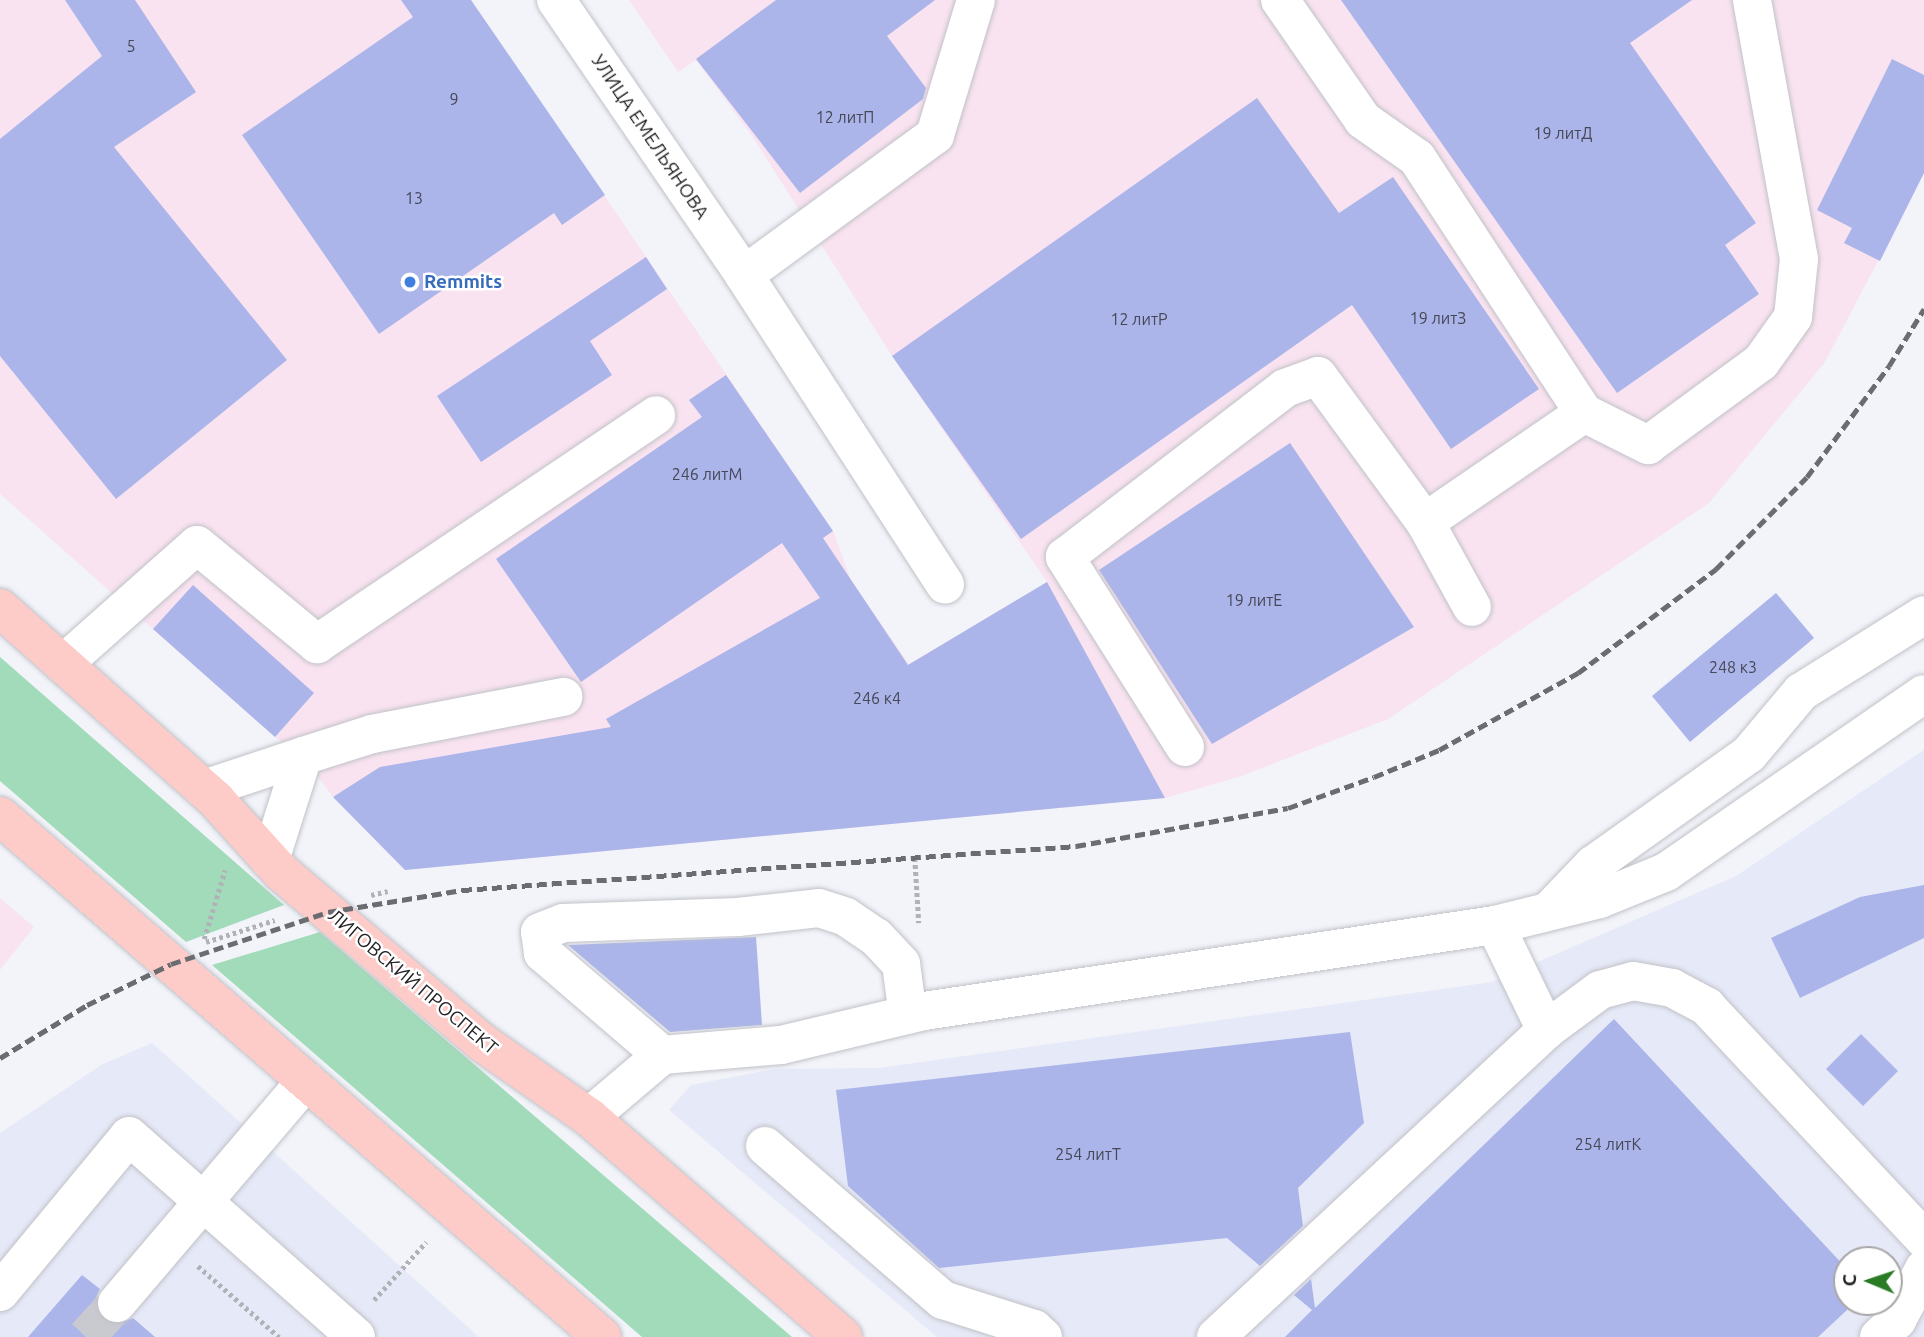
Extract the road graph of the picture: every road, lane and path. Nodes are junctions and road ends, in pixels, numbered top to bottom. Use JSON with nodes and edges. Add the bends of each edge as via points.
{"nodes":[{"id":1,"x":556,"y":0,"type":"edge"},
{"id":2,"x":976,"y":0,"type":"edge"},
{"id":3,"x":1280,"y":0,"type":"edge"},
{"id":4,"x":1752,"y":0,"type":"edge"},
{"id":5,"x":744,"y":275,"type":"junction"},
{"id":6,"x":1584,"y":412,"type":"junction"},
{"id":7,"x":656,"y":415,"type":"dead end"},
{"id":8,"x":1425,"y":522,"type":"junction"},
{"id":9,"x":945,"y":585,"type":"dead end"},
{"id":10,"x":1472,"y":607,"type":"dead end"},
{"id":11,"x":0,"y":608,"type":"edge"},
{"id":12,"x":1924,"y":615,"type":"edge"},
{"id":13,"x":63,"y":664,"type":"junction"},
{"id":14,"x":1924,"y":694,"type":"edge"},
{"id":15,"x":563,"y":698,"type":"dead end"},
{"id":16,"x":1185,"y":747,"type":"dead end"},
{"id":17,"x":303,"y":755,"type":"junction"},
{"id":18,"x":204,"y":789,"type":"junction"},
{"id":19,"x":0,"y":816,"type":"edge"},
{"id":20,"x":235,"y":821,"type":"junction"},
{"id":21,"x":270,"y":860,"type":"junction"},
{"id":22,"x":388,"y":891,"type":"dead end"},
{"id":23,"x":320,"y":906,"type":"junction"},
{"id":24,"x":1549,"y":911,"type":"junction"},
{"id":25,"x":1495,"y":925,"type":"junction"},
{"id":26,"x":908,"y":1015,"type":"junction"},
{"id":27,"x":1546,"y":1030,"type":"junction"},
{"id":28,"x":662,"y":1055,"type":"junction"},
{"id":29,"x":306,"y":1081,"type":"junction"},
{"id":30,"x":589,"y":1117,"type":"junction"},
{"id":31,"x":765,"y":1146,"type":"dead end"},
{"id":32,"x":201,"y":1200,"type":"junction"},
{"id":33,"x":169,"y":1239,"type":"junction"},
{"id":34,"x":1924,"y":1239,"type":"edge"},
{"id":35,"x":426,"y":1242,"type":"dead end"},
{"id":36,"x":1924,"y":1269,"type":"edge"},
{"id":37,"x":0,"y":1292,"type":"edge"},
{"id":38,"x":117,"y":1303,"type":"tunnel mouth"},
{"id":39,"x":352,"y":1333,"type":"edge"},
{"id":40,"x":279,"y":1337,"type":"edge"},
{"id":41,"x":602,"y":1337,"type":"edge"},
{"id":42,"x":843,"y":1337,"type":"edge"},
{"id":43,"x":1043,"y":1337,"type":"edge"},
{"id":44,"x":1216,"y":1337,"type":"edge"},
{"id":45,"x":1879,"y":1337,"type":"edge"}],
"edges":[{"from":1,"to":5,"type":"street","name":"УЛИЦА ЕМЕЛЬЯНОВА"},
{"from":2,"to":5,"type":"street","via":[[935,135]]},
{"from":3,"to":6,"type":"street","via":[[1363,120],[1417,158]]},
{"from":4,"to":6,"type":"street","via":[[1799,259],[1793,317],[1761,362],[1648,445]]},
{"from":5,"to":9,"type":"street","name":"УЛИЦА ЕМЕЛЬЯНОВА"},
{"from":6,"to":8,"type":"street"},
{"from":7,"to":13,"type":"street","via":[[317,644],[197,545]]},
{"from":8,"to":10,"type":"street"},
{"from":8,"to":16,"type":"street","via":[[1318,376],[1285,388],[1065,557]]},
{"from":11,"to":13,"type":"main road","name":"ЛИГОВСКИЙ ПРОСПЕКТ"},
{"from":12,"to":24,"type":"street","via":[[1801,692],[1749,754],[1593,865]]},
{"from":13,"to":18,"type":"main road","name":"ЛИГОВСКИЙ ПРОСПЕКТ"},
{"from":14,"to":24,"type":"street","via":[[1666,872],[1601,899]]},
{"from":15,"to":17,"type":"street","via":[[372,734]]},
{"from":17,"to":18,"type":"street"},
{"from":17,"to":21,"type":"street"},
{"from":18,"to":20,"type":"main road","name":"ЛИГОВСКИЙ ПРОСПЕКТ"},
{"from":19,"to":29,"type":"main road"},
{"from":20,"to":21,"type":"main road","name":"ЛИГОВСКИЙ ПРОСПЕКТ"},
{"from":20,"to":23,"type":"path","via":[[203,943]]},
{"from":21,"to":23,"type":"main road","name":"ЛИГОВСКИЙ ПРОСПЕКТ"},
{"from":22,"to":23,"type":"path"},
{"from":23,"to":30,"type":"main road","name":"ЛИГОВСКИЙ ПРОСПЕКТ","via":[[480,1041]]},
{"from":24,"to":25,"type":"street"},
{"from":25,"to":26,"type":"street"},
{"from":25,"to":27,"type":"street"},
{"from":26,"to":28,"type":"street","via":[[781,1045]]},
{"from":26,"to":28,"type":"street","via":[[901,964],[876,937],[846,917],[820,908],[738,917],[563,923],[540,932],[543,953]]},
{"from":27,"to":34,"type":"street","via":[[1600,990],[1633,981],[1672,988],[1706,1007]]},
{"from":27,"to":44,"type":"street"},
{"from":28,"to":30,"type":"street"},
{"from":29,"to":32,"type":"street"},
{"from":29,"to":41,"type":"main road"},
{"from":30,"to":42,"type":"main road","name":"ЛИГОВСКИЙ ПРОСПЕКТ"},
{"from":31,"to":43,"type":"street","via":[[943,1300],[1034,1329]]},
{"from":32,"to":33,"type":"street"},
{"from":32,"to":37,"type":"street","via":[[129,1136]]},
{"from":32,"to":39,"type":"street"},
{"from":33,"to":38,"type":"street"},
{"from":33,"to":40,"type":"path"},
{"from":35,"to":39,"type":"path"},
{"from":36,"to":45,"type":"street","via":[[1897,1320]]}]}
